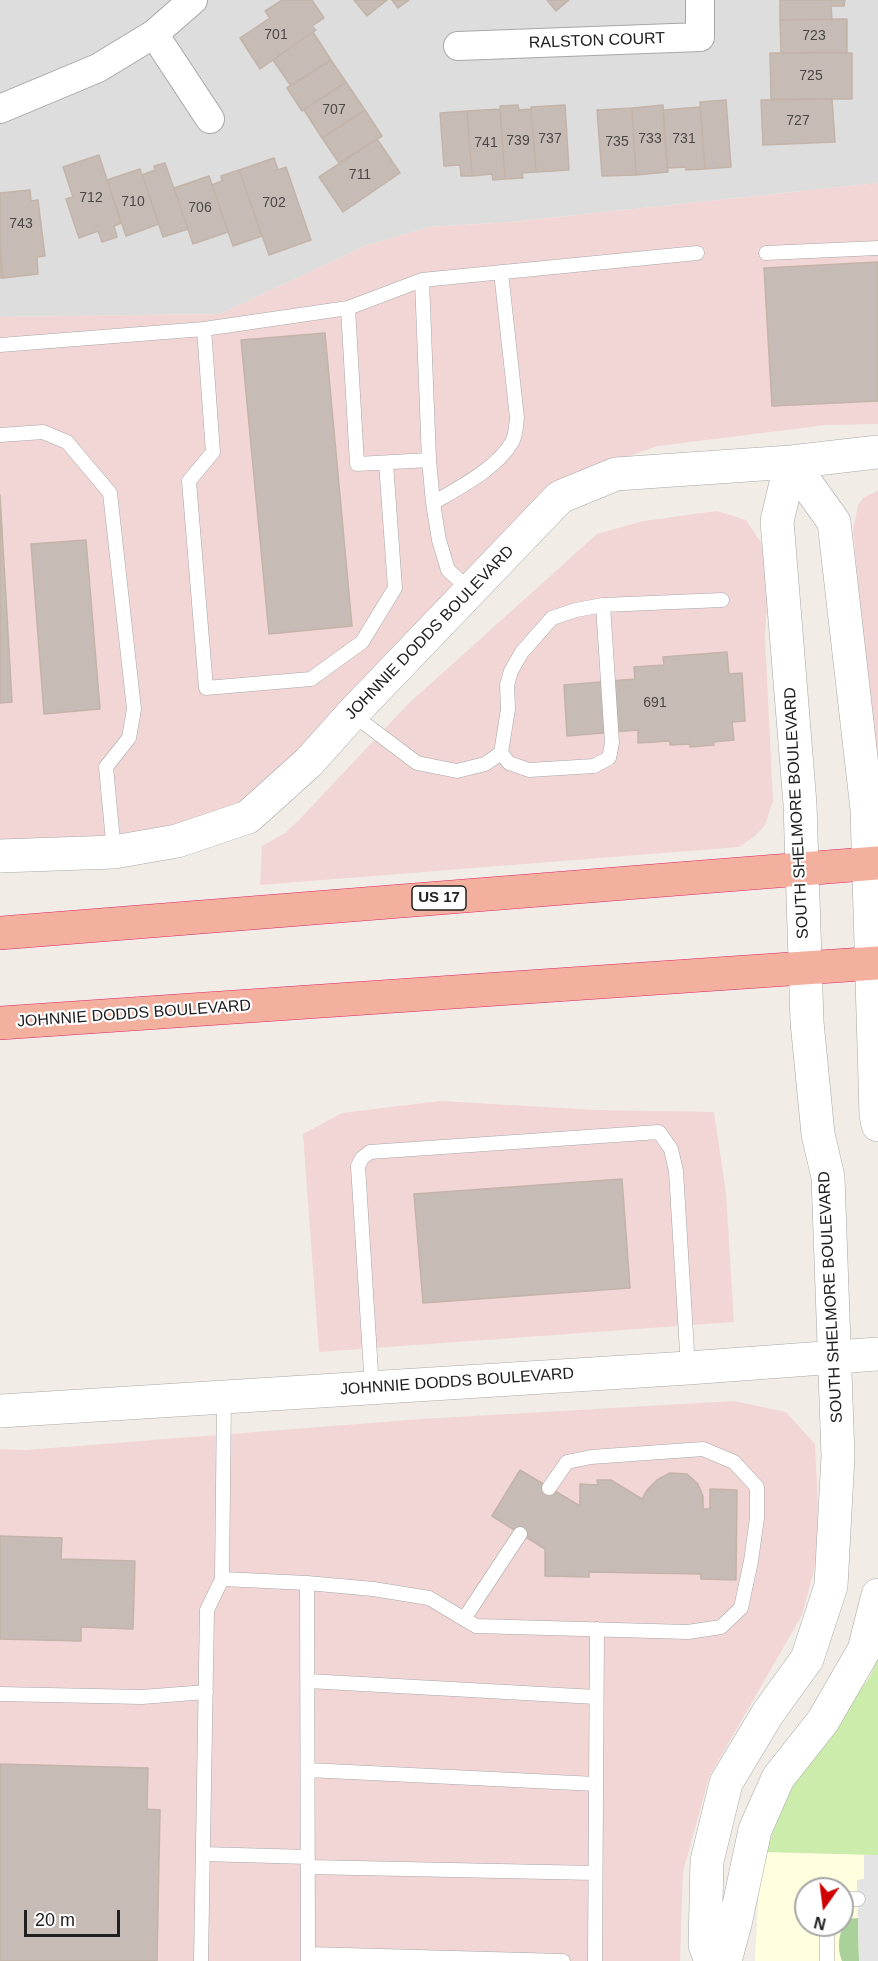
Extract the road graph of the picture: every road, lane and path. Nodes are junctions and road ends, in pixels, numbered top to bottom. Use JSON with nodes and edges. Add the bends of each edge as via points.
{"nodes":[{"id":1,"x":193,"y":0,"type":"edge"},
{"id":2,"x":700,"y":0,"type":"edge"},
{"id":3,"x":154,"y":34,"type":"junction"},
{"id":4,"x":458,"y":46,"type":"dead end"},
{"id":5,"x":0,"y":109,"type":"edge"},
{"id":6,"x":210,"y":119,"type":"dead end"},
{"id":7,"x":878,"y":248,"type":"edge"},
{"id":8,"x":697,"y":253,"type":"dead end"},
{"id":9,"x":766,"y":254,"type":"dead end"},
{"id":10,"x":501,"y":272,"type":"junction"},
{"id":11,"x":422,"y":280,"type":"junction"},
{"id":12,"x":348,"y":308,"type":"junction"},
{"id":13,"x":204,"y":329,"type":"junction"},
{"id":14,"x":0,"y":345,"type":"edge"},
{"id":15,"x":0,"y":435,"type":"edge"},
{"id":16,"x":878,"y":452,"type":"edge"},
{"id":17,"x":429,"y":460,"type":"junction"},
{"id":18,"x":791,"y":462,"type":"junction"},
{"id":19,"x":386,"y":463,"type":"junction"},
{"id":20,"x":433,"y":503,"type":"junction"},
{"id":21,"x":471,"y":591,"type":"junction"},
{"id":22,"x":722,"y":600,"type":"dead end"},
{"id":23,"x":603,"y":605,"type":"junction"},
{"id":24,"x":352,"y":714,"type":"junction"},
{"id":25,"x":501,"y":753,"type":"junction"},
{"id":26,"x":114,"y":852,"type":"junction"},
{"id":27,"x":0,"y":856,"type":"edge"},
{"id":28,"x":873,"y":863,"type":"edge"},
{"id":29,"x":802,"y":869,"type":"junction"},
{"id":30,"x":0,"y":933,"type":"edge"},
{"id":31,"x":875,"y":963,"type":"edge"},
{"id":32,"x":805,"y":968,"type":"junction"},
{"id":33,"x":0,"y":1023,"type":"edge"},
{"id":34,"x":878,"y":1125,"type":"edge"},
{"id":35,"x":878,"y":1354,"type":"edge"},
{"id":36,"x":835,"y":1358,"type":"junction"},
{"id":37,"x":688,"y":1368,"type":"junction"},
{"id":38,"x":372,"y":1388,"type":"junction"},
{"id":39,"x":224,"y":1397,"type":"junction"},
{"id":40,"x":0,"y":1411,"type":"edge"},
{"id":41,"x":549,"y":1488,"type":"dead end"},
{"id":42,"x":520,"y":1534,"type":"dead end"},
{"id":43,"x":222,"y":1579,"type":"junction"},
{"id":44,"x":307,"y":1583,"type":"junction"},
{"id":45,"x":878,"y":1595,"type":"edge"},
{"id":46,"x":464,"y":1619,"type":"junction"},
{"id":47,"x":597,"y":1629,"type":"junction"},
{"id":48,"x":308,"y":1681,"type":"junction"},
{"id":49,"x":206,"y":1692,"type":"junction"},
{"id":50,"x":0,"y":1694,"type":"edge"},
{"id":51,"x":596,"y":1697,"type":"junction"},
{"id":52,"x":308,"y":1770,"type":"junction"},
{"id":53,"x":596,"y":1784,"type":"junction"},
{"id":54,"x":203,"y":1854,"type":"junction"},
{"id":55,"x":308,"y":1862,"type":"junction"},
{"id":56,"x":595,"y":1873,"type":"junction"},
{"id":57,"x":854,"y":1899,"type":"edge"},
{"id":58,"x":858,"y":1899,"type":"dead end"},
{"id":59,"x":827,"y":1937,"type":"edge"},
{"id":60,"x":308,"y":1957,"type":"edge"},
{"id":61,"x":201,"y":1961,"type":"edge"},
{"id":62,"x":563,"y":1961,"type":"edge"},
{"id":63,"x":595,"y":1961,"type":"edge"},
{"id":64,"x":711,"y":1961,"type":"edge"},
{"id":65,"x":725,"y":1961,"type":"edge"},
{"id":66,"x":827,"y":1961,"type":"edge"}],
"edges":[{"from":1,"to":3,"type":"street"},
{"from":2,"to":4,"type":"street","name":"RALSTON COURT","via":[[700,37]]},
{"from":3,"to":5,"type":"street","via":[[98,68]]},
{"from":3,"to":6,"type":"street"},
{"from":7,"to":9,"type":"lane"},
{"from":8,"to":10,"type":"lane"},
{"from":10,"to":11,"type":"lane"},
{"from":10,"to":20,"type":"lane","via":[[517,418],[514,440],[483,471]]},
{"from":11,"to":12,"type":"lane"},
{"from":11,"to":17,"type":"lane"},
{"from":12,"to":13,"type":"lane"},
{"from":12,"to":19,"type":"lane","via":[[357,464]]},
{"from":13,"to":14,"type":"lane"},
{"from":13,"to":19,"type":"lane","via":[[213,452],[189,481],[206,688],[311,679],[362,642],[395,588]]},
{"from":15,"to":26,"type":"lane","via":[[43,432],[67,441],[110,493],[134,708],[129,738],[106,767]]},
{"from":16,"to":18,"type":"street","name":"JOHNNIE DODDS BOULEVARD"},
{"from":17,"to":19,"type":"lane"},
{"from":17,"to":20,"type":"lane"},
{"from":18,"to":21,"type":"street","name":"JOHNNIE DODDS BOULEVARD","via":[[616,474],[560,497]]},
{"from":18,"to":28,"type":"street","via":[[834,522]]},
{"from":18,"to":29,"type":"street","name":"SOUTH SHELMORE BOULEVARD","via":[[777,521]]},
{"from":20,"to":21,"type":"lane","via":[[448,570]]},
{"from":21,"to":24,"type":"street","name":"JOHNNIE DODDS BOULEVARD"},
{"from":22,"to":23,"type":"lane"},
{"from":23,"to":25,"type":"lane","via":[[552,618],[522,652],[507,685],[508,709]]},
{"from":23,"to":25,"type":"lane","via":[[612,743],[609,758],[594,766],[529,770],[509,763]]},
{"from":24,"to":25,"type":"lane","via":[[417,763],[457,771],[485,764]]},
{"from":24,"to":26,"type":"street","name":"JOHNNIE DODDS BOULEVARD","via":[[309,762],[248,816],[177,841]]},
{"from":26,"to":27,"type":"street","name":"JOHNNIE DODDS BOULEVARD"},
{"from":28,"to":29,"type":"highway","number":"US 17"},
{"from":28,"to":31,"type":"street"},
{"from":29,"to":30,"type":"highway","number":"US 17"},
{"from":29,"to":32,"type":"street","name":"SOUTH SHELMORE BOULEVARD"},
{"from":31,"to":32,"type":"highway","name":"JOHNNIE DODDS BOULEVARD"},
{"from":31,"to":34,"type":"street"},
{"from":32,"to":33,"type":"highway","name":"JOHNNIE DODDS BOULEVARD"},
{"from":32,"to":36,"type":"street","name":"SOUTH SHELMORE BOULEVARD","via":[[818,1134],[828,1177]]},
{"from":35,"to":36,"type":"street","name":"JOHNNIE DODDS BOULEVARD"},
{"from":36,"to":37,"type":"street","name":"JOHNNIE DODDS BOULEVARD"},
{"from":36,"to":64,"type":"street","name":"SOUTH SHELMORE BOULEVARD","via":[[838,1456],[831,1586],[807,1659],[768,1713],[726,1783],[707,1861],[705,1945]]},
{"from":37,"to":38,"type":"street","name":"JOHNNIE DODDS BOULEVARD"},
{"from":37,"to":38,"type":"lane","via":[[676,1171],[671,1149],[659,1132],[370,1152],[362,1158],[358,1166]]},
{"from":38,"to":39,"type":"street","name":"JOHNNIE DODDS BOULEVARD"},
{"from":39,"to":40,"type":"street","name":"JOHNNIE DODDS BOULEVARD"},
{"from":39,"to":43,"type":"lane"},
{"from":41,"to":47,"type":"lane","via":[[567,1462],[702,1449],[734,1462],[757,1487],[757,1518],[741,1608],[721,1627],[688,1632]]},
{"from":42,"to":46,"type":"lane"},
{"from":43,"to":44,"type":"lane"},
{"from":43,"to":49,"type":"lane","via":[[207,1610]]},
{"from":44,"to":46,"type":"lane","via":[[429,1598]]},
{"from":44,"to":48,"type":"lane"},
{"from":45,"to":65,"type":"street","via":[[864,1650],[822,1721],[777,1778],[755,1830]]},
{"from":46,"to":47,"type":"lane","via":[[476,1626]]},
{"from":47,"to":51,"type":"lane"},
{"from":48,"to":51,"type":"lane"},
{"from":48,"to":52,"type":"lane"},
{"from":49,"to":50,"type":"lane","via":[[142,1697]]},
{"from":49,"to":54,"type":"lane"},
{"from":51,"to":53,"type":"lane"},
{"from":52,"to":53,"type":"lane"},
{"from":52,"to":55,"type":"lane"},
{"from":53,"to":56,"type":"lane"},
{"from":54,"to":55,"type":"lane"},
{"from":54,"to":61,"type":"lane"},
{"from":55,"to":56,"type":"lane"},
{"from":55,"to":60,"type":"lane"},
{"from":56,"to":63,"type":"lane"},
{"from":57,"to":58,"type":"lane"},
{"from":59,"to":66,"type":"lane"},
{"from":60,"to":62,"type":"lane"}]}
